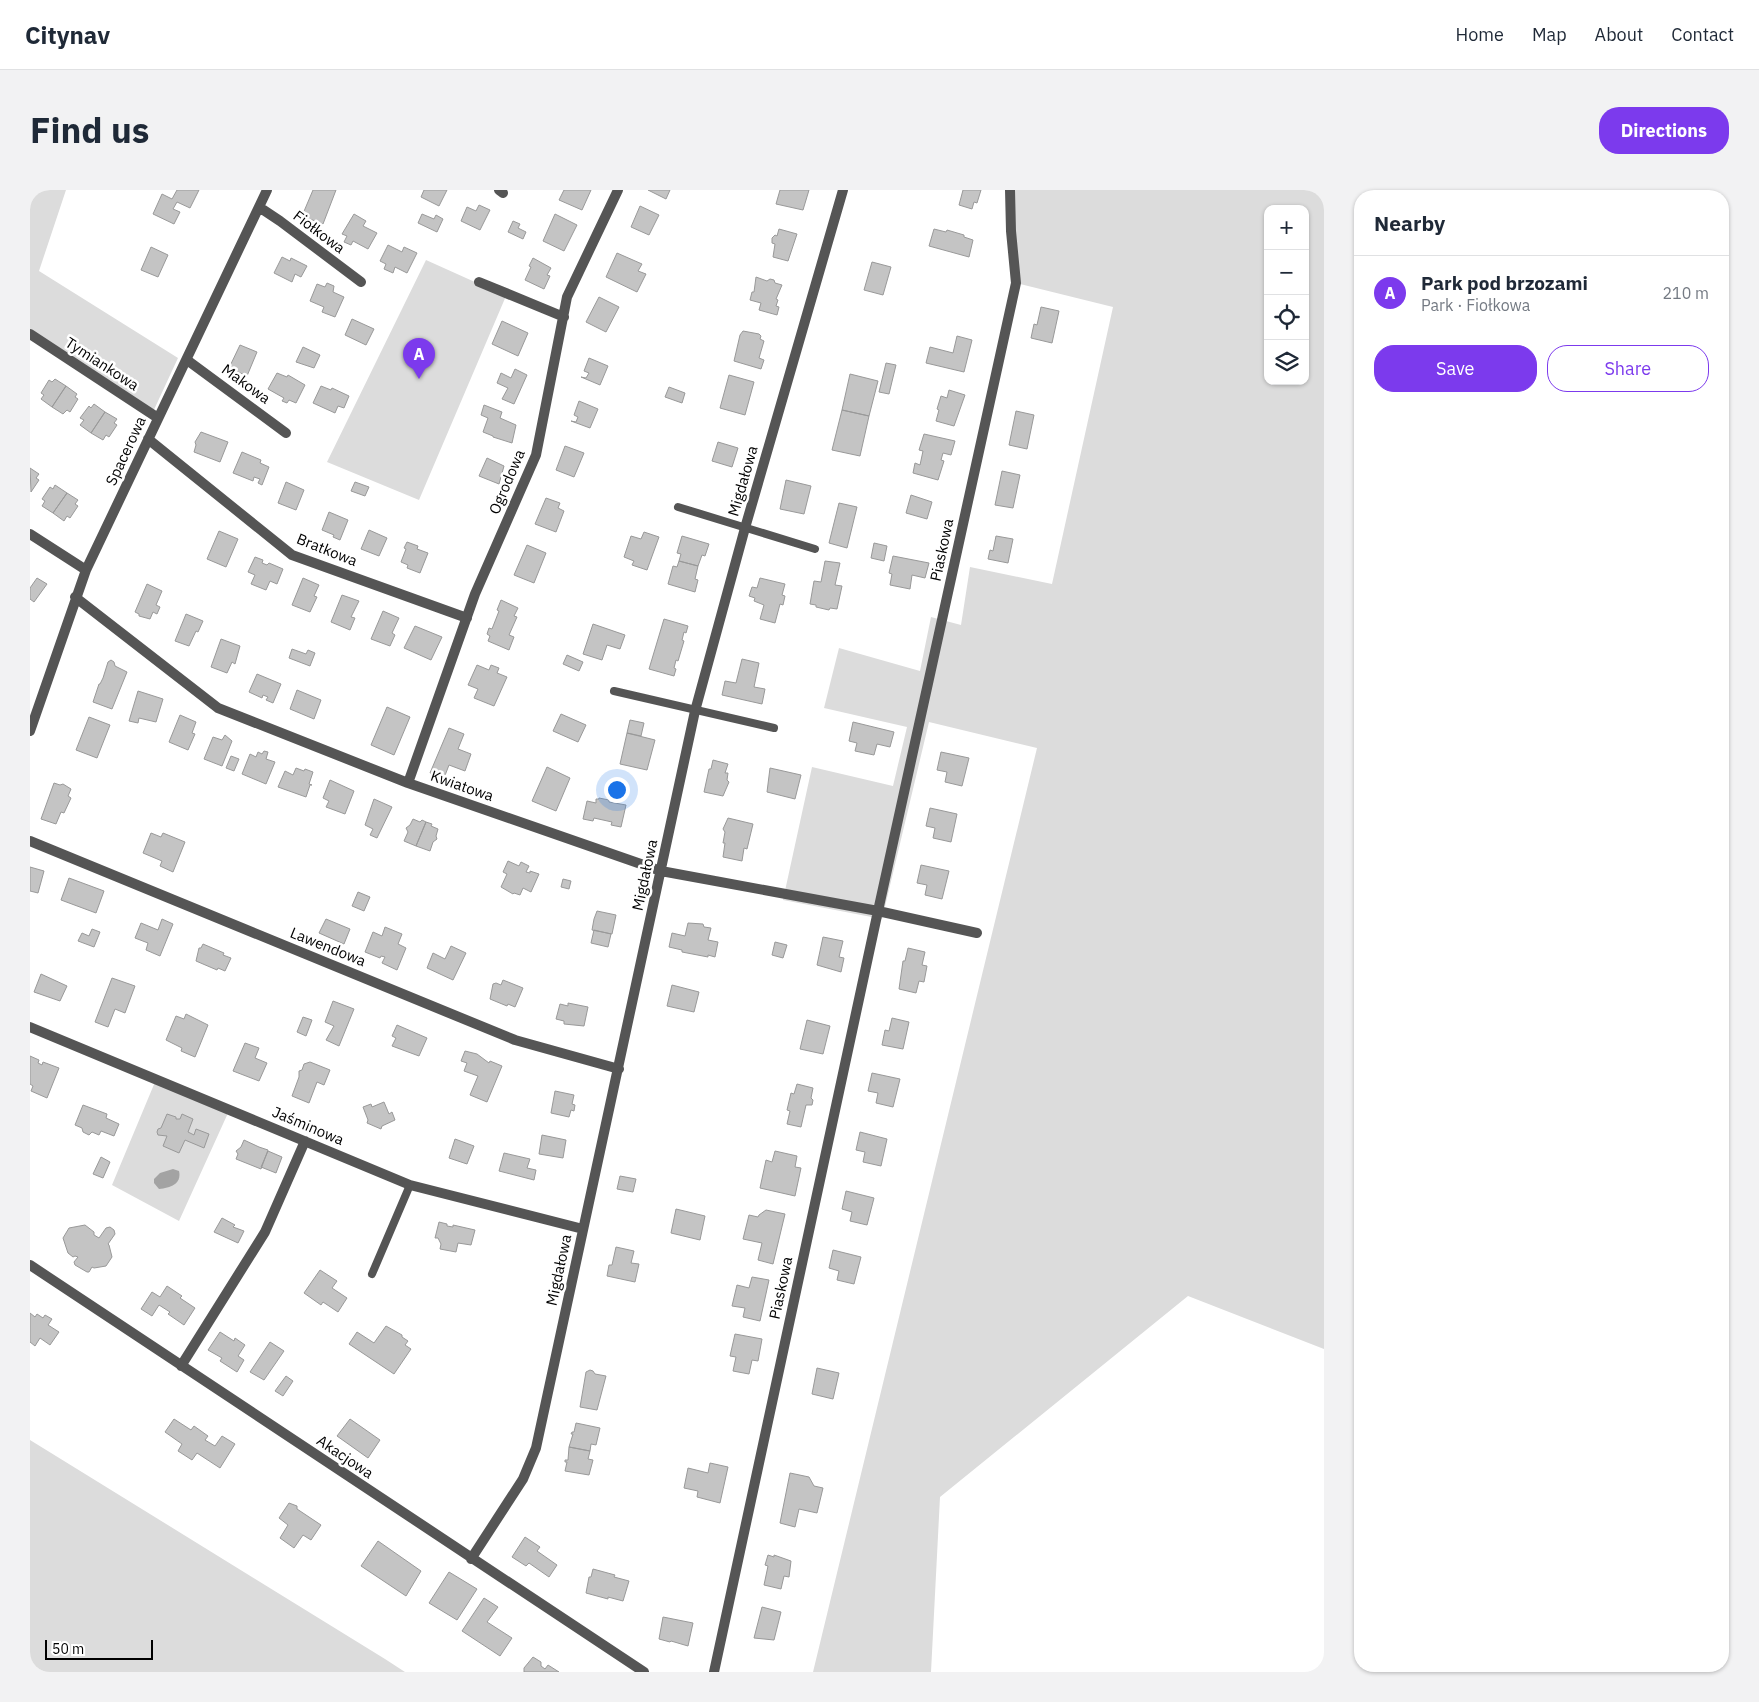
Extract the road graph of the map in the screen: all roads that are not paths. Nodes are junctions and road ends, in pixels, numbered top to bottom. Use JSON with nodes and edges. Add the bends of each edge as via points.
{"nodes":[{"id":1,"x":267,"y":190,"type":"edge"},
{"id":2,"x":618,"y":190,"type":"edge"},
{"id":3,"x":843,"y":190,"type":"edge"},
{"id":4,"x":1010,"y":192,"type":"edge"},
{"id":5,"x":259,"y":207,"type":"junction"},
{"id":6,"x":361,"y":282,"type":"dead end"},
{"id":7,"x":479,"y":282,"type":"dead end"},
{"id":8,"x":564,"y":317,"type":"junction"},
{"id":9,"x":30,"y":334,"type":"edge"},
{"id":10,"x":187,"y":360,"type":"junction"},
{"id":11,"x":158,"y":418,"type":"junction"},
{"id":12,"x":286,"y":433,"type":"dead end"},
{"id":13,"x":148,"y":439,"type":"junction"},
{"id":14,"x":678,"y":507,"type":"dead end"},
{"id":15,"x":745,"y":528,"type":"junction"},
{"id":16,"x":30,"y":534,"type":"edge"},
{"id":17,"x":815,"y":549,"type":"dead end"},
{"id":18,"x":86,"y":570,"type":"junction"},
{"id":19,"x":76,"y":597,"type":"junction"},
{"id":20,"x":466,"y":618,"type":"junction"},
{"id":21,"x":614,"y":691,"type":"dead end"},
{"id":22,"x":695,"y":710,"type":"junction"},
{"id":23,"x":774,"y":728,"type":"dead end"},
{"id":24,"x":30,"y":731,"type":"edge"},
{"id":25,"x":408,"y":783,"type":"junction"},
{"id":26,"x":30,"y":841,"type":"edge"},
{"id":27,"x":661,"y":871,"type":"junction"},
{"id":28,"x":878,"y":911,"type":"junction"},
{"id":29,"x":977,"y":933,"type":"dead end"},
{"id":30,"x":30,"y":1027,"type":"edge"},
{"id":31,"x":619,"y":1069,"type":"junction"},
{"id":32,"x":305,"y":1141,"type":"junction"},
{"id":33,"x":410,"y":1185,"type":"junction"},
{"id":34,"x":583,"y":1229,"type":"junction"},
{"id":35,"x":30,"y":1265,"type":"edge"},
{"id":36,"x":372,"y":1274,"type":"dead end"},
{"id":37,"x":181,"y":1366,"type":"junction"},
{"id":38,"x":471,"y":1559,"type":"junction"},
{"id":39,"x":644,"y":1672,"type":"edge"},
{"id":40,"x":714,"y":1672,"type":"edge"}],
"edges":[{"from":1,"to":5,"type":"street","name":"Spacerowa"},
{"from":2,"to":8,"type":"street","name":"Ogrodowa","via":[[568,297]]},
{"from":3,"to":15,"type":"street","name":"Migdałowa"},
{"from":4,"to":28,"type":"street","name":"Piaskowa","via":[[1016,283]]},
{"from":5,"to":6,"type":"street","name":"Fiołkowa"},
{"from":5,"to":10,"type":"street","name":"Spacerowa"},
{"from":7,"to":8,"type":"street"},
{"from":8,"to":20,"type":"street","name":"Ogrodowa","via":[[536,455]]},
{"from":9,"to":11,"type":"street","name":"Tymiankowa"},
{"from":10,"to":11,"type":"street","name":"Spacerowa"},
{"from":10,"to":12,"type":"street","name":"Makowa"},
{"from":11,"to":13,"type":"street","name":"Spacerowa"},
{"from":13,"to":18,"type":"street","name":"Spacerowa"},
{"from":13,"to":20,"type":"street","name":"Bratkowa","via":[[292,555]]},
{"from":14,"to":15,"type":"lane"},
{"from":15,"to":17,"type":"lane"},
{"from":15,"to":22,"type":"street","name":"Migdałowa"},
{"from":16,"to":18,"type":"street"},
{"from":18,"to":19,"type":"street","name":"Spacerowa"},
{"from":19,"to":24,"type":"street","name":"Spacerowa"},
{"from":19,"to":25,"type":"street","name":"Kwiatowa","via":[[218,708]]},
{"from":20,"to":25,"type":"street","name":"Ogrodowa"},
{"from":21,"to":22,"type":"lane"},
{"from":22,"to":23,"type":"lane"},
{"from":22,"to":27,"type":"street","name":"Migdałowa"},
{"from":25,"to":27,"type":"street","name":"Kwiatowa"},
{"from":26,"to":31,"type":"street","name":"Lawendowa","via":[[515,1040]]},
{"from":27,"to":28,"type":"street","name":"Kwiatowa"},
{"from":27,"to":31,"type":"street","name":"Migdałowa"},
{"from":28,"to":29,"type":"street"},
{"from":28,"to":40,"type":"street","name":"Piaskowa"},
{"from":30,"to":32,"type":"street","name":"Jaśminowa"},
{"from":31,"to":34,"type":"street","name":"Migdałowa"},
{"from":32,"to":33,"type":"street","name":"Jaśminowa"},
{"from":32,"to":37,"type":"street","via":[[265,1232]]},
{"from":33,"to":34,"type":"street","name":"Jaśminowa"},
{"from":33,"to":36,"type":"lane"},
{"from":34,"to":38,"type":"street","name":"Migdałowa","via":[[536,1448],[522,1479]]},
{"from":35,"to":37,"type":"street","name":"Akacjowa"},
{"from":37,"to":38,"type":"street","name":"Akacjowa"},
{"from":38,"to":39,"type":"street","name":"Akacjowa"}]}
